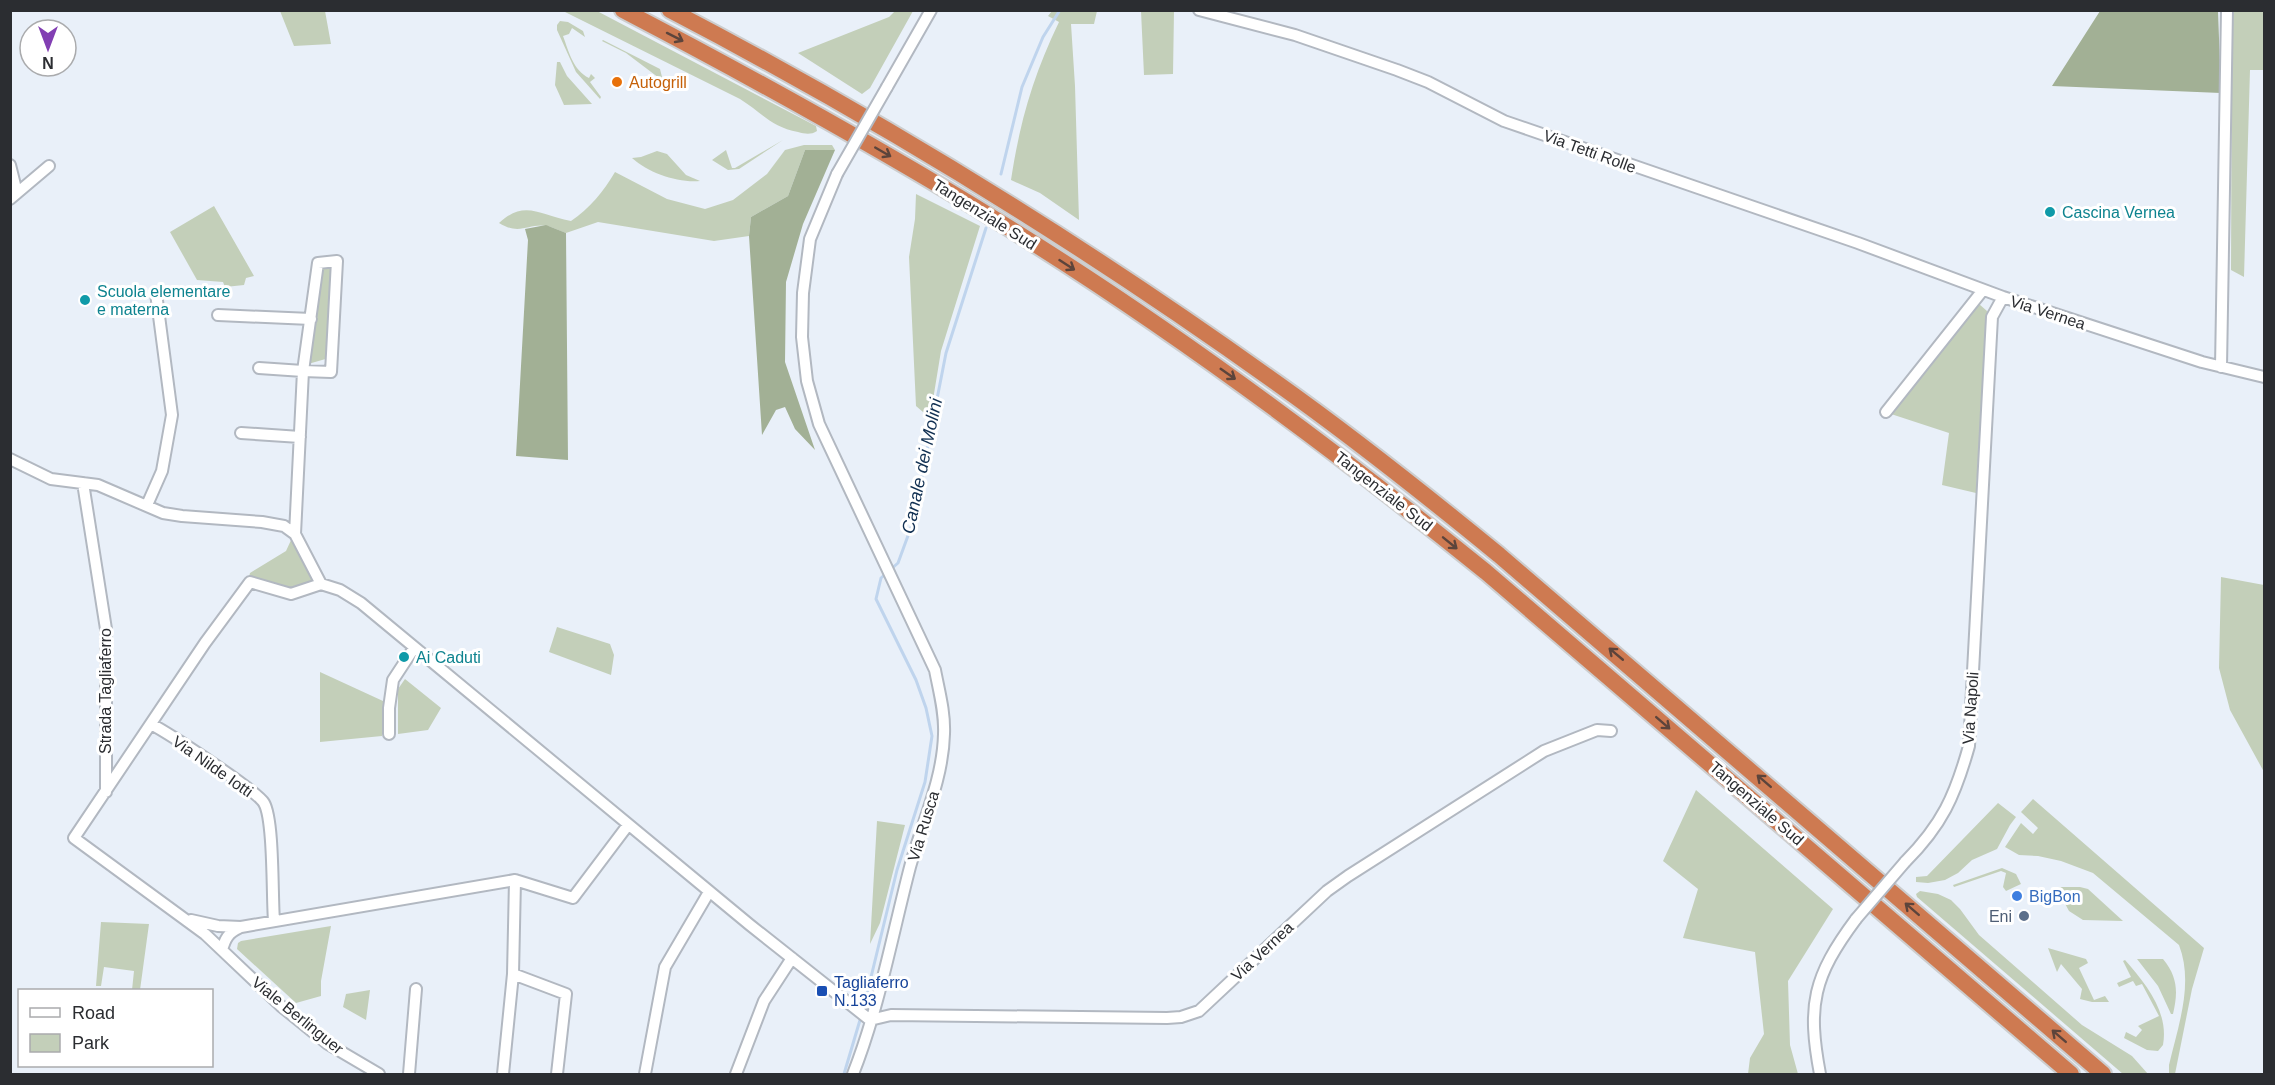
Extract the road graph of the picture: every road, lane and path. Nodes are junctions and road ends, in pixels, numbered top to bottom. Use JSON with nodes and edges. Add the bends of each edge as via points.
{"nodes":[{"id":1,"x":623,"y":10,"type":"edge"},
{"id":2,"x":670,"y":10,"type":"edge"},
{"id":3,"x":931,"y":10,"type":"edge"},
{"id":4,"x":1199,"y":10,"type":"edge"},
{"id":5,"x":2227,"y":10,"type":"edge"},
{"id":6,"x":10,"y":165,"type":"edge"},
{"id":7,"x":49,"y":166,"type":"dead end"},
{"id":8,"x":14,"y":196,"type":"edge"},
{"id":9,"x":1983,"y":290,"type":"junction"},
{"id":10,"x":156,"y":293,"type":"dead end"},
{"id":11,"x":2003,"y":297,"type":"junction"},
{"id":12,"x":218,"y":315,"type":"dead end"},
{"id":13,"x":311,"y":319,"type":"junction"},
{"id":14,"x":2221,"y":367,"type":"junction"},
{"id":15,"x":259,"y":368,"type":"dead end"},
{"id":16,"x":303,"y":371,"type":"junction"},
{"id":17,"x":2265,"y":377,"type":"edge"},
{"id":18,"x":1886,"y":412,"type":"dead end"},
{"id":19,"x":241,"y":433,"type":"dead end"},
{"id":20,"x":300,"y":437,"type":"junction"},
{"id":21,"x":10,"y":459,"type":"edge"},
{"id":22,"x":83,"y":483,"type":"junction"},
{"id":23,"x":147,"y":505,"type":"junction"},
{"id":24,"x":296,"y":534,"type":"junction"},
{"id":25,"x":321,"y":584,"type":"junction"},
{"id":26,"x":414,"y":648,"type":"junction"},
{"id":27,"x":151,"y":724,"type":"junction"},
{"id":28,"x":1611,"y":731,"type":"dead end"},
{"id":29,"x":388,"y":734,"type":"dead end"},
{"id":30,"x":106,"y":792,"type":"junction"},
{"id":31,"x":628,"y":825,"type":"junction"},
{"id":32,"x":515,"y":880,"type":"junction"},
{"id":33,"x":709,"y":892,"type":"junction"},
{"id":34,"x":182,"y":917,"type":"junction"},
{"id":35,"x":274,"y":921,"type":"junction"},
{"id":36,"x":218,"y":926,"type":"junction"},
{"id":37,"x":241,"y":927,"type":"junction"},
{"id":38,"x":228,"y":935,"type":"junction"},
{"id":39,"x":208,"y":937,"type":"junction"},
{"id":40,"x":222,"y":950,"type":"junction"},
{"id":41,"x":792,"y":958,"type":"junction"},
{"id":42,"x":513,"y":974,"type":"junction"},
{"id":43,"x":416,"y":989,"type":"dead end"},
{"id":44,"x":870,"y":1020,"type":"junction"},
{"id":45,"x":379,"y":1074,"type":"edge"},
{"id":46,"x":408,"y":1074,"type":"edge"},
{"id":47,"x":503,"y":1074,"type":"edge"},
{"id":48,"x":557,"y":1074,"type":"edge"},
{"id":49,"x":645,"y":1074,"type":"edge"},
{"id":50,"x":736,"y":1074,"type":"edge"},
{"id":51,"x":853,"y":1074,"type":"edge"},
{"id":52,"x":1820,"y":1074,"type":"edge"},
{"id":53,"x":2071,"y":1074,"type":"edge"},
{"id":54,"x":2103,"y":1074,"type":"edge"}],
"edges":[{"from":1,"to":53,"type":"highway","name":"Tangenziale Sud","one_way":true,"via":[[774,90],[1000,222],[1272,405],[1486,572]]},
{"from":54,"to":2,"type":"highway","name":"Tangenziale Sud","one_way":true,"via":[[1499,555],[1289,392],[1009,203],[877,123]]},
{"from":3,"to":44,"type":"street","name":"Via Rusca","bridge":true,"via":[[837,174],[810,239],[803,293],[807,381],[819,424],[935,670],[941,700],[944,734],[940,766]]},
{"from":4,"to":9,"type":"street","name":"Via Tetti Rolle","via":[[1295,35],[1397,70],[1504,121]]},
{"from":5,"to":14,"type":"street"},
{"from":6,"to":8,"type":"street"},
{"from":7,"to":8,"type":"street"},
{"from":9,"to":11,"type":"street","name":"Via Vernea"},
{"from":9,"to":18,"type":"street"},
{"from":10,"to":23,"type":"street","via":[[172,415],[162,471]]},
{"from":11,"to":14,"type":"street","name":"Via Vernea"},
{"from":11,"to":52,"type":"street","name":"Via Napoli","bridge":true,"via":[[1992,316],[1969,746],[1949,806],[1934,831],[1856,920],[1832,954],[1813,1010]]},
{"from":12,"to":13,"type":"street"},
{"from":13,"to":16,"type":"street"},
{"from":13,"to":16,"type":"street","via":[[318,263],[337,261],[331,372]]},
{"from":14,"to":17,"type":"street","name":"Via Vernea"},
{"from":15,"to":16,"type":"street"},
{"from":16,"to":20,"type":"street"},
{"from":19,"to":20,"type":"street"},
{"from":20,"to":24,"type":"street"},
{"from":21,"to":22,"type":"street","via":[[51,479]]},
{"from":22,"to":23,"type":"street"},
{"from":22,"to":30,"type":"street","name":"Strada Tagliaferro","via":[[106,629]]},
{"from":23,"to":24,"type":"street","via":[[182,516],[284,526]]},
{"from":24,"to":25,"type":"street"},
{"from":25,"to":26,"type":"street","via":[[361,603]]},
{"from":25,"to":27,"type":"street","via":[[291,594],[250,582]]},
{"from":26,"to":29,"type":"street","via":[[393,680]]},
{"from":26,"to":31,"type":"street"},
{"from":27,"to":30,"type":"street"},
{"from":27,"to":35,"type":"street","name":"Via Nilde Iotti","via":[[264,802],[269,819]]},
{"from":28,"to":44,"type":"street","name":"Via Vernea","via":[[1597,730],[1544,751],[1348,876],[1199,1011],[1167,1018],[891,1015]]},
{"from":30,"to":34,"type":"street","via":[[74,838]]},
{"from":31,"to":32,"type":"street","via":[[573,898]]},
{"from":31,"to":33,"type":"street"},
{"from":32,"to":35,"type":"street"},
{"from":32,"to":42,"type":"street"},
{"from":33,"to":41,"type":"street"},
{"from":33,"to":49,"type":"street","via":[[664,968]]},
{"from":34,"to":36,"type":"street"},
{"from":34,"to":39,"type":"street"},
{"from":35,"to":37,"type":"street"},
{"from":36,"to":37,"type":"street"},
{"from":36,"to":39,"type":"street"},
{"from":37,"to":38,"type":"street"},
{"from":38,"to":39,"type":"street"},
{"from":38,"to":40,"type":"street"},
{"from":39,"to":40,"type":"street","name":"Viale Berlinguer"},
{"from":40,"to":45,"type":"street","name":"Viale Berlinguer","via":[[321,1038]]},
{"from":41,"to":44,"type":"street"},
{"from":41,"to":50,"type":"street","via":[[764,1001]]},
{"from":42,"to":47,"type":"street"},
{"from":42,"to":48,"type":"street","via":[[566,994]]},
{"from":43,"to":46,"type":"street"},
{"from":44,"to":51,"type":"street","name":"Via Rusca"}]}
